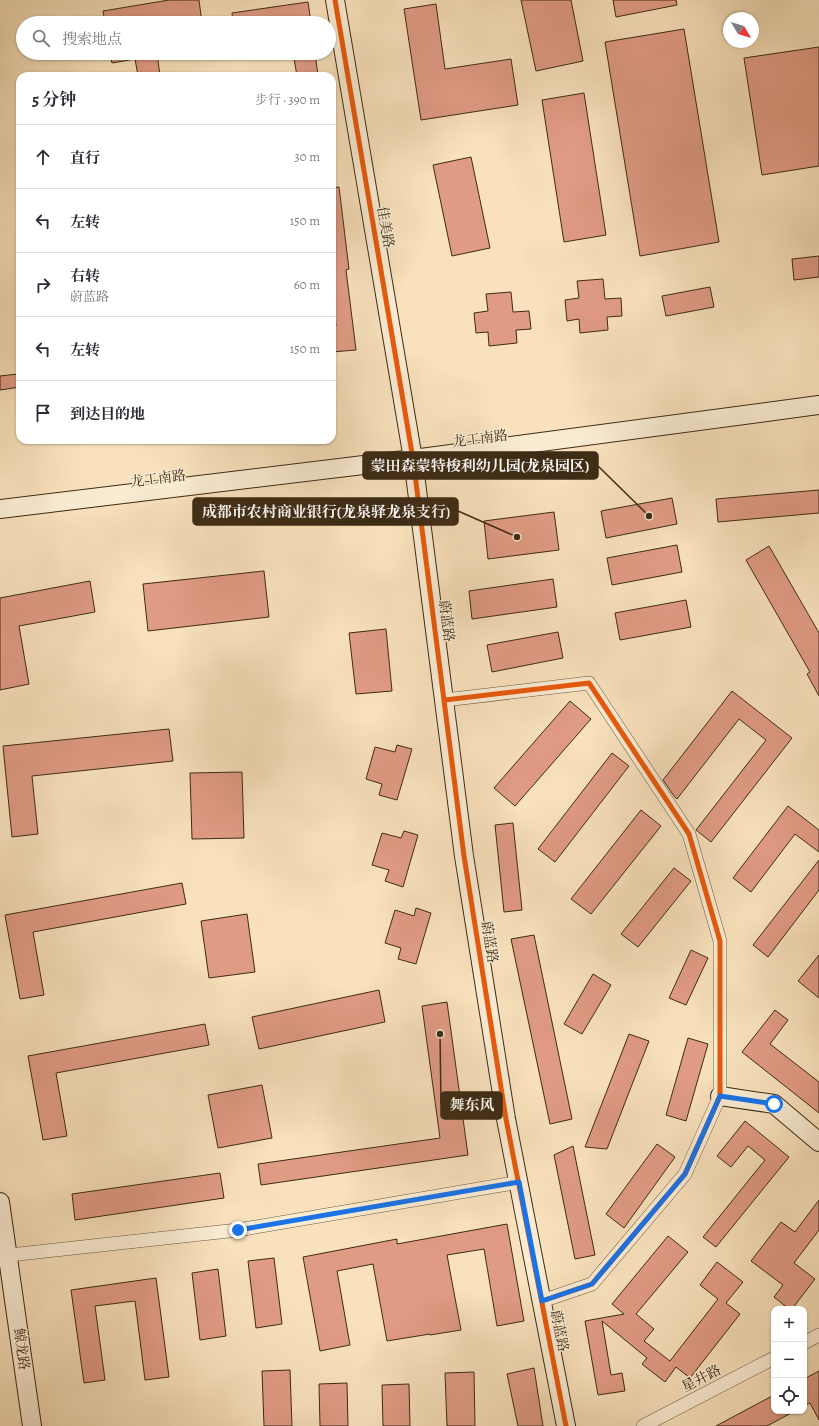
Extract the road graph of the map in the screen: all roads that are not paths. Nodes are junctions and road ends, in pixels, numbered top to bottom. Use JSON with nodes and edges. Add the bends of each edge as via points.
{"nodes":[{"id":1,"x":336,"y":0,"type":"edge"},
{"id":2,"x":819,"y":405,"type":"edge"},
{"id":3,"x":413,"y":458,"type":"junction"},
{"id":4,"x":0,"y":509,"type":"edge"},
{"id":5,"x":445,"y":700,"type":"junction"},
{"id":6,"x":720,"y":1096,"type":"junction"},
{"id":7,"x":819,"y":1142,"type":"edge"},
{"id":8,"x":519,"y":1182,"type":"junction"},
{"id":9,"x":0,"y":1202,"type":"edge"},
{"id":10,"x":4,"y":1256,"type":"edge"},
{"id":11,"x":542,"y":1301,"type":"junction"},
{"id":12,"x":819,"y":1335,"type":"edge"},
{"id":13,"x":806,"y":1342,"type":"edge"},
{"id":14,"x":771,"y":1360,"type":"edge"},
{"id":15,"x":32,"y":1426,"type":"edge"},
{"id":16,"x":566,"y":1426,"type":"edge"},
{"id":17,"x":642,"y":1426,"type":"edge"}],
"edges":[{"from":1,"to":3,"type":"street","name":"佳美路"},
{"from":2,"to":3,"type":"street","name":"龙工南路"},
{"from":3,"to":4,"type":"street","name":"龙工南路"},
{"from":3,"to":5,"type":"street","name":"蔚蓝路"},
{"from":5,"to":6,"type":"street","via":[[589,683],[689,834],[720,941]]},
{"from":5,"to":8,"type":"street","name":"蔚蓝路","via":[[464,856]]},
{"from":6,"to":7,"type":"street","via":[[774,1104]]},
{"from":6,"to":11,"type":"street","via":[[685,1174],[592,1284]]},
{"from":8,"to":10,"type":"street","via":[[238,1230]]},
{"from":8,"to":11,"type":"street","name":"蔚蓝路"},
{"from":9,"to":10,"type":"street","name":"鲸龙路"},
{"from":10,"to":15,"type":"street","name":"鲸龙路"},
{"from":11,"to":16,"type":"street","name":"蔚蓝路"},
{"from":12,"to":13,"type":"street"},
{"from":14,"to":17,"type":"street","name":"星井路"}]}
